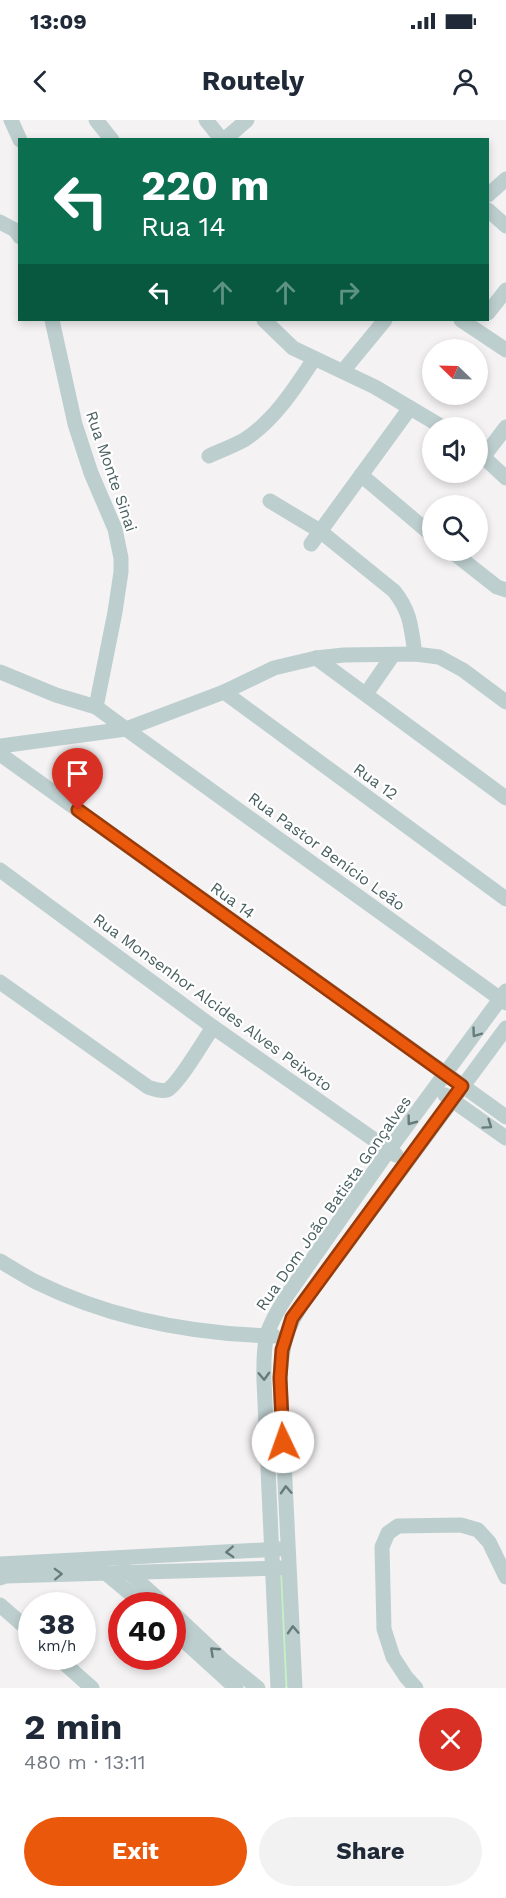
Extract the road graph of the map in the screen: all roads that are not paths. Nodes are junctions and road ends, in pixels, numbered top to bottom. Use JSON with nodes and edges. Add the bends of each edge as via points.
{"nodes":[{"id":1,"x":11,"y":120,"type":"edge"},
{"id":2,"x":96,"y":120,"type":"edge"},
{"id":3,"x":206,"y":120,"type":"edge"},
{"id":4,"x":248,"y":120,"type":"edge"},
{"id":5,"x":19,"y":138,"type":"edge"},
{"id":6,"x":110,"y":138,"type":"edge"},
{"id":7,"x":221,"y":138,"type":"edge"},
{"id":8,"x":226,"y":138,"type":"edge"},
{"id":9,"x":506,"y":179,"type":"edge"},
{"id":10,"x":489,"y":194,"type":"edge"},
{"id":11,"x":489,"y":211,"type":"edge"},
{"id":12,"x":0,"y":222,"type":"edge"},
{"id":13,"x":506,"y":226,"type":"edge"},
{"id":14,"x":18,"y":230,"type":"edge"},
{"id":15,"x":506,"y":290,"type":"edge"},
{"id":16,"x":489,"y":313,"type":"edge"},
{"id":17,"x":52,"y":321,"type":"edge"},
{"id":18,"x":265,"y":321,"type":"edge"},
{"id":19,"x":384,"y":321,"type":"edge"},
{"id":20,"x":479,"y":325,"type":"edge"},
{"id":21,"x":506,"y":350,"type":"edge"},
{"id":22,"x":314,"y":359,"type":"junction"},
{"id":23,"x":343,"y":371,"type":"junction"},
{"id":24,"x":410,"y":408,"type":"junction"},
{"id":25,"x":425,"y":417,"type":"edge"},
{"id":26,"x":506,"y":428,"type":"edge"},
{"id":27,"x":488,"y":446,"type":"edge"},
{"id":28,"x":209,"y":456,"type":"dead end"},
{"id":29,"x":488,"y":460,"type":"edge"},
{"id":30,"x":361,"y":475,"type":"junction"},
{"id":31,"x":506,"y":478,"type":"edge"},
{"id":32,"x":270,"y":501,"type":"dead end"},
{"id":33,"x":422,"y":527,"type":"edge"},
{"id":34,"x":315,"y":538,"type":"junction"},
{"id":35,"x":464,"y":561,"type":"edge"},
{"id":36,"x":506,"y":590,"type":"edge"},
{"id":37,"x":393,"y":655,"type":"junction"},
{"id":38,"x":423,"y":655,"type":"junction"},
{"id":39,"x":316,"y":658,"type":"junction"},
{"id":40,"x":0,"y":672,"type":"edge"},
{"id":41,"x":224,"y":692,"type":"junction"},
{"id":42,"x":366,"y":694,"type":"junction"},
{"id":43,"x":506,"y":702,"type":"edge"},
{"id":44,"x":96,"y":707,"type":"junction"},
{"id":45,"x":126,"y":729,"type":"junction"},
{"id":46,"x":0,"y":746,"type":"edge"},
{"id":47,"x":0,"y":754,"type":"edge"},
{"id":48,"x":506,"y":798,"type":"edge"},
{"id":49,"x":0,"y":870,"type":"edge"},
{"id":50,"x":506,"y":899,"type":"edge"},
{"id":51,"x":0,"y":981,"type":"edge"},
{"id":52,"x":504,"y":997,"type":"edge"},
{"id":53,"x":213,"y":1027,"type":"junction"},
{"id":54,"x":506,"y":1028,"type":"edge"},
{"id":55,"x":446,"y":1074,"type":"junction"},
{"id":56,"x":462,"y":1086,"type":"junction"},
{"id":57,"x":435,"y":1089,"type":"junction"},
{"id":58,"x":452,"y":1100,"type":"junction"},
{"id":59,"x":506,"y":1117,"type":"edge"},
{"id":60,"x":506,"y":1138,"type":"edge"},
{"id":61,"x":389,"y":1150,"type":"junction"},
{"id":62,"x":406,"y":1162,"type":"junction"},
{"id":63,"x":0,"y":1261,"type":"edge"},
{"id":64,"x":266,"y":1335,"type":"junction"},
{"id":65,"x":286,"y":1336,"type":"junction"},
{"id":66,"x":289,"y":1548,"type":"junction"},
{"id":67,"x":272,"y":1549,"type":"junction"},
{"id":68,"x":0,"y":1564,"type":"edge"},
{"id":69,"x":108,"y":1565,"type":"junction"},
{"id":70,"x":290,"y":1568,"type":"junction"},
{"id":71,"x":272,"y":1569,"type":"junction"},
{"id":72,"x":129,"y":1572,"type":"junction"},
{"id":73,"x":506,"y":1577,"type":"edge"},
{"id":74,"x":0,"y":1578,"type":"edge"},
{"id":75,"x":132,"y":1592,"type":"edge"},
{"id":76,"x":151,"y":1592,"type":"edge"},
{"id":77,"x":0,"y":1605,"type":"edge"},
{"id":78,"x":18,"y":1621,"type":"edge"},
{"id":79,"x":186,"y":1625,"type":"edge"},
{"id":80,"x":186,"y":1642,"type":"edge"},
{"id":81,"x":72,"y":1670,"type":"edge"},
{"id":82,"x":92,"y":1688,"type":"edge"},
{"id":83,"x":237,"y":1688,"type":"edge"},
{"id":84,"x":258,"y":1688,"type":"edge"},
{"id":85,"x":278,"y":1688,"type":"edge"},
{"id":86,"x":295,"y":1688,"type":"edge"},
{"id":87,"x":416,"y":1688,"type":"edge"}],
"edges":[{"from":1,"to":5,"type":"street"},
{"from":2,"to":6,"type":"street"},
{"from":3,"to":7,"type":"street"},
{"from":4,"to":8,"type":"street"},
{"from":9,"to":10,"type":"street"},
{"from":11,"to":13,"type":"street"},
{"from":12,"to":14,"type":"street"},
{"from":15,"to":16,"type":"street"},
{"from":17,"to":44,"type":"street","name":"Rua Monte Sinai","via":[[79,436],[115,529],[122,558]]},
{"from":18,"to":22,"type":"street","via":[[293,348]]},
{"from":19,"to":23,"type":"street"},
{"from":20,"to":21,"type":"street"},
{"from":22,"to":23,"type":"street"},
{"from":22,"to":28,"type":"street","via":[[270,417],[244,440]]},
{"from":23,"to":24,"type":"street"},
{"from":24,"to":25,"type":"street"},
{"from":24,"to":30,"type":"street"},
{"from":26,"to":27,"type":"street"},
{"from":29,"to":31,"type":"street"},
{"from":30,"to":33,"type":"street"},
{"from":30,"to":34,"type":"street"},
{"from":32,"to":34,"type":"street"},
{"from":34,"to":38,"type":"street","via":[[394,591],[408,612]]},
{"from":35,"to":36,"type":"street"},
{"from":37,"to":38,"type":"street"},
{"from":37,"to":39,"type":"street"},
{"from":37,"to":42,"type":"street"},
{"from":38,"to":43,"type":"street","via":[[449,661]]},
{"from":39,"to":41,"type":"street","via":[[274,668]]},
{"from":39,"to":42,"type":"street"},
{"from":40,"to":44,"type":"street","name":"Rua Pastor Benício Leão"},
{"from":41,"to":45,"type":"street"},
{"from":41,"to":50,"type":"street","name":"Rua 12"},
{"from":42,"to":48,"type":"street"},
{"from":44,"to":45,"type":"street","name":"Rua Pastor Benício Leão"},
{"from":45,"to":46,"type":"street"},
{"from":45,"to":52,"type":"street","name":"Rua Pastor Benício Leão"},
{"from":47,"to":55,"type":"street","name":"Rua 14"},
{"from":49,"to":53,"type":"street","name":"Rua Monsenhor Alcides Alves Peixoto"},
{"from":51,"to":53,"type":"street","via":[[158,1091],[167,1090],[176,1082]]},
{"from":52,"to":55,"type":"street","name":"Rua Dom João Batista Gonçalves","one_way":true},
{"from":53,"to":61,"type":"street","name":"Rua Monsenhor Alcides Alves Peixoto"},
{"from":54,"to":56,"type":"street","name":"Rua Dom João Batista Gonçalves"},
{"from":55,"to":56,"type":"street","name":"Rua 14"},
{"from":55,"to":57,"type":"street","name":"Rua Dom João Batista Gonçalves"},
{"from":56,"to":58,"type":"street","name":"Rua Dom João Batista Gonçalves"},
{"from":56,"to":59,"type":"street","name":"Rua 14"},
{"from":57,"to":58,"type":"street"},
{"from":57,"to":61,"type":"street","name":"Rua Dom João Batista Gonçalves","one_way":true},
{"from":58,"to":60,"type":"street","one_way":true},
{"from":58,"to":62,"type":"street","name":"Rua Dom João Batista Gonçalves"},
{"from":61,"to":62,"type":"street","name":"Rua Monsenhor Alcides Alves Peixoto"},
{"from":61,"to":64,"type":"street","name":"Rua Dom João Batista Gonçalves","via":[[272,1318]]},
{"from":62,"to":65,"type":"street","name":"Rua Dom João Batista Gonçalves","via":[[292,1318]]},
{"from":63,"to":64,"type":"street","via":[[36,1282],[104,1310],[189,1329]]},
{"from":64,"to":65,"type":"street"},
{"from":64,"to":67,"type":"street","name":"Rua Dom João Batista Gonçalves","one_way":true,"via":[[264,1381]]},
{"from":66,"to":65,"type":"street","name":"Rua Dom João Batista Gonçalves","one_way":true,"via":[[280,1378]]},
{"from":66,"to":67,"type":"street"},
{"from":66,"to":70,"type":"street","name":"Rua Dom João Batista Gonçalves"},
{"from":67,"to":69,"type":"street","one_way":true},
{"from":67,"to":71,"type":"street","name":"Rua Dom João Batista Gonçalves"},
{"from":68,"to":69,"type":"street","via":[[91,1560]]},
{"from":69,"to":72,"type":"street"},
{"from":74,"to":69,"type":"street","one_way":true},
{"from":69,"to":75,"type":"street"},
{"from":70,"to":71,"type":"street"},
{"from":86,"to":70,"type":"street","name":"Rua Dom João Batista Gonçalves","one_way":true},
{"from":71,"to":72,"type":"street"},
{"from":71,"to":85,"type":"street","name":"Rua Dom João Batista Gonçalves"},
{"from":72,"to":76,"type":"street"},
{"from":73,"to":87,"type":"street","via":[[489,1542],[478,1530],[461,1525],[398,1526],[388,1533],[382,1547],[384,1629],[393,1657]]},
{"from":77,"to":78,"type":"street"},
{"from":84,"to":79,"type":"street","one_way":true},
{"from":80,"to":83,"type":"street"},
{"from":81,"to":82,"type":"street"}]}
